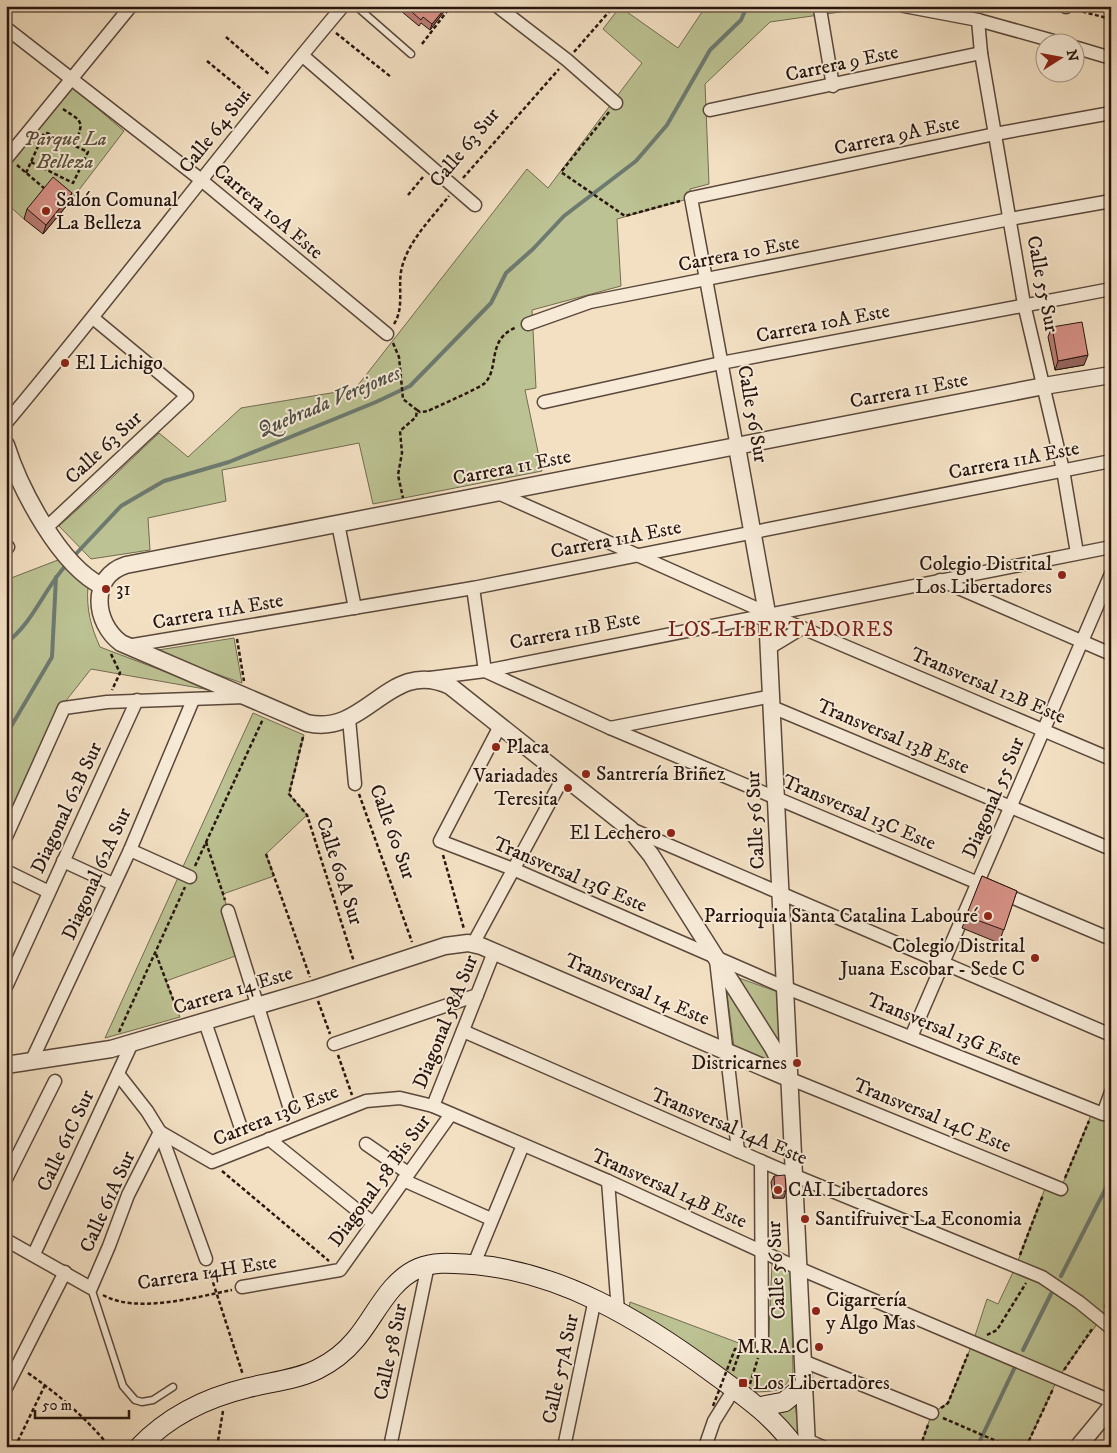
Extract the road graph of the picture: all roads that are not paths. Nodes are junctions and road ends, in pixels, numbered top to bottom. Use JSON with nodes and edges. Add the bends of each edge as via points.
{"nodes":[{"id":1,"x":131,"y":6,"type":"edge"},
{"id":2,"x":342,"y":6,"type":"edge"},
{"id":3,"x":356,"y":6,"type":"edge"},
{"id":4,"x":497,"y":6,"type":"edge"},
{"id":5,"x":904,"y":6,"type":"edge"},
{"id":6,"x":820,"y":9,"type":"dead end"},
{"id":7,"x":978,"y":20,"type":"junction"},
{"id":8,"x":6,"y":28,"type":"edge"},
{"id":9,"x":1034,"y":36,"type":"edge"},
{"id":10,"x":1084,"y":51,"type":"edge"},
{"id":11,"x":981,"y":53,"type":"junction"},
{"id":12,"x":411,"y":54,"type":"dead end"},
{"id":13,"x":303,"y":56,"type":"junction"},
{"id":14,"x":1111,"y":58,"type":"edge"},
{"id":15,"x":71,"y":78,"type":"junction"},
{"id":16,"x":833,"y":86,"type":"junction"},
{"id":17,"x":616,"y":103,"type":"road end"},
{"id":18,"x":710,"y":110,"type":"dead end"},
{"id":19,"x":1111,"y":113,"type":"edge"},
{"id":20,"x":995,"y":134,"type":"junction"},
{"id":21,"x":9,"y":160,"type":"edge"},
{"id":22,"x":200,"y":179,"type":"junction"},
{"id":23,"x":691,"y":198,"type":"joint"},
{"id":24,"x":1111,"y":201,"type":"edge"},
{"id":25,"x":475,"y":205,"type":"dead end"},
{"id":26,"x":1010,"y":219,"type":"junction"},
{"id":27,"x":706,"y":280,"type":"junction"},
{"id":28,"x":1111,"y":289,"type":"edge"},
{"id":29,"x":1024,"y":304,"type":"junction"},
{"id":30,"x":94,"y":318,"type":"junction"},
{"id":31,"x":528,"y":324,"type":"road end"},
{"id":32,"x":387,"y":334,"type":"road end"},
{"id":33,"x":721,"y":363,"type":"junction"},
{"id":34,"x":1111,"y":375,"type":"edge"},
{"id":35,"x":1044,"y":386,"type":"junction"},
{"id":36,"x":544,"y":402,"type":"dead end"},
{"id":37,"x":6,"y":423,"type":"edge"},
{"id":38,"x":6,"y":445,"type":"edge"},
{"id":39,"x":737,"y":447,"type":"junction"},
{"id":40,"x":1111,"y":460,"type":"edge"},
{"id":41,"x":1063,"y":470,"type":"junction"},
{"id":42,"x":498,"y":493,"type":"junction"},
{"id":43,"x":338,"y":524,"type":"junction"},
{"id":44,"x":46,"y":528,"type":"junction"},
{"id":45,"x":752,"y":531,"type":"junction"},
{"id":46,"x":1111,"y":547,"type":"edge"},
{"id":47,"x":1077,"y":553,"type":"junction"},
{"id":48,"x":637,"y":555,"type":"junction"},
{"id":49,"x":1111,"y":574,"type":"edge"},
{"id":50,"x":940,"y":580,"type":"junction"},
{"id":51,"x":102,"y":586,"type":"junction"},
{"id":52,"x":473,"y":588,"type":"junction"},
{"id":53,"x":355,"y":608,"type":"junction"},
{"id":54,"x":767,"y":613,"type":"junction"},
{"id":55,"x":802,"y":628,"type":"junction"},
{"id":56,"x":1082,"y":641,"type":"junction"},
{"id":57,"x":128,"y":646,"type":"junction"},
{"id":58,"x":769,"y":648,"type":"junction"},
{"id":59,"x":1111,"y":654,"type":"edge"},
{"id":60,"x":485,"y":671,"type":"junction"},
{"id":61,"x":430,"y":678,"type":"junction"},
{"id":62,"x":247,"y":697,"type":"junction"},
{"id":63,"x":137,"y":700,"type":"junction"},
{"id":64,"x":193,"y":700,"type":"junction"},
{"id":65,"x":772,"y":701,"type":"junction"},
{"id":66,"x":349,"y":719,"type":"junction"},
{"id":67,"x":500,"y":726,"type":"junction"},
{"id":68,"x":610,"y":728,"type":"junction"},
{"id":69,"x":1043,"y":730,"type":"junction"},
{"id":70,"x":1111,"y":759,"type":"edge"},
{"id":71,"x":564,"y":776,"type":"junction"},
{"id":72,"x":355,"y":784,"type":"road end"},
{"id":73,"x":776,"y":799,"type":"junction"},
{"id":74,"x":1011,"y":806,"type":"junction"},
{"id":75,"x":630,"y":828,"type":"junction"},
{"id":76,"x":6,"y":837,"type":"edge"},
{"id":77,"x":1111,"y":848,"type":"edge"},
{"id":78,"x":130,"y":850,"type":"junction"},
{"id":79,"x":63,"y":861,"type":"junction"},
{"id":80,"x":513,"y":869,"type":"junction"},
{"id":81,"x":6,"y":871,"type":"edge"},
{"id":82,"x":190,"y":878,"type":"dead end"},
{"id":83,"x":977,"y":883,"type":"junction"},
{"id":84,"x":114,"y":884,"type":"junction"},
{"id":85,"x":49,"y":892,"type":"junction"},
{"id":86,"x":780,"y":894,"type":"junction"},
{"id":87,"x":228,"y":911,"type":"road end"},
{"id":88,"x":1111,"y":939,"type":"edge"},
{"id":89,"x":470,"y":943,"type":"junction"},
{"id":90,"x":494,"y":952,"type":"junction"},
{"id":91,"x":716,"y":957,"type":"junction"},
{"id":92,"x":943,"y":963,"type":"junction"},
{"id":93,"x":6,"y":987,"type":"edge"},
{"id":94,"x":784,"y":987,"type":"junction"},
{"id":95,"x":477,"y":995,"type":"junction"},
{"id":96,"x":257,"y":1006,"type":"junction"},
{"id":97,"x":205,"y":1022,"type":"junction"},
{"id":98,"x":463,"y":1031,"type":"junction"},
{"id":99,"x":1111,"y":1035,"type":"edge"},
{"id":100,"x":911,"y":1037,"type":"junction"},
{"id":101,"x":132,"y":1043,"type":"junction"},
{"id":102,"x":334,"y":1044,"type":"dead end"},
{"id":103,"x":727,"y":1052,"type":"junction"},
{"id":104,"x":31,"y":1062,"type":"junction"},
{"id":105,"x":6,"y":1065,"type":"edge"},
{"id":106,"x":118,"y":1074,"type":"junction"},
{"id":107,"x":788,"y":1078,"type":"junction"},
{"id":108,"x":55,"y":1081,"type":"dead end"},
{"id":109,"x":1111,"y":1092,"type":"edge"},
{"id":110,"x":289,"y":1106,"type":"dead end"},
{"id":111,"x":433,"y":1106,"type":"junction"},
{"id":112,"x":451,"y":1114,"type":"junction"},
{"id":113,"x":240,"y":1128,"type":"dead end"},
{"id":114,"x":160,"y":1132,"type":"junction"},
{"id":115,"x":269,"y":1139,"type":"junction"},
{"id":116,"x":366,"y":1144,"type":"dead end"},
{"id":117,"x":523,"y":1145,"type":"junction"},
{"id":118,"x":738,"y":1151,"type":"junction"},
{"id":119,"x":761,"y":1161,"type":"junction"},
{"id":120,"x":212,"y":1162,"type":"joint"},
{"id":121,"x":794,"y":1175,"type":"junction"},
{"id":122,"x":406,"y":1177,"type":"junction"},
{"id":123,"x":6,"y":1179,"type":"edge"},
{"id":124,"x":608,"y":1181,"type":"junction"},
{"id":125,"x":1061,"y":1189,"type":"road end"},
{"id":126,"x":491,"y":1219,"type":"junction"},
{"id":127,"x":373,"y":1223,"type":"junction"},
{"id":128,"x":9,"y":1242,"type":"edge"},
{"id":129,"x":761,"y":1251,"type":"junction"},
{"id":130,"x":34,"y":1254,"type":"junction"},
{"id":131,"x":6,"y":1255,"type":"edge"},
{"id":132,"x":206,"y":1259,"type":"road end"},
{"id":133,"x":474,"y":1264,"type":"junction"},
{"id":134,"x":428,"y":1265,"type":"junction"},
{"id":135,"x":798,"y":1268,"type":"junction"},
{"id":136,"x":340,"y":1270,"type":"joint"},
{"id":137,"x":65,"y":1272,"type":"junction"},
{"id":138,"x":91,"y":1288,"type":"junction"},
{"id":139,"x":242,"y":1288,"type":"road end"},
{"id":140,"x":595,"y":1299,"type":"junction"},
{"id":141,"x":618,"y":1311,"type":"junction"},
{"id":142,"x":1111,"y":1328,"type":"edge"},
{"id":143,"x":762,"y":1347,"type":"road end"},
{"id":144,"x":803,"y":1361,"type":"junction"},
{"id":145,"x":804,"y":1386,"type":"junction"},
{"id":146,"x":173,"y":1387,"type":"dead end"},
{"id":147,"x":6,"y":1388,"type":"edge"},
{"id":148,"x":742,"y":1394,"type":"junction"},
{"id":149,"x":1111,"y":1401,"type":"edge"},
{"id":150,"x":1111,"y":1408,"type":"edge"},
{"id":151,"x":932,"y":1413,"type":"road end"},
{"id":152,"x":813,"y":1446,"type":"edge"},
{"id":153,"x":139,"y":1447,"type":"edge"},
{"id":154,"x":390,"y":1447,"type":"edge"},
{"id":155,"x":564,"y":1447,"type":"edge"},
{"id":156,"x":705,"y":1447,"type":"edge"},
{"id":157,"x":1078,"y":1447,"type":"edge"}],
"edges":[{"from":1,"to":15,"type":"street"},
{"from":2,"to":13,"type":"street","name":"Calle 64 Sur"},
{"from":3,"to":12,"type":"lane"},
{"from":4,"to":17,"type":"street"},
{"from":5,"to":7,"type":"street"},
{"from":6,"to":16,"type":"street"},
{"from":7,"to":9,"type":"street"},
{"from":7,"to":11,"type":"street","name":"Calle 55 Sur"},
{"from":8,"to":15,"type":"street","name":"Carrera 10A Este"},
{"from":10,"to":14,"type":"street"},
{"from":11,"to":16,"type":"street","name":"Carrera 9 Este"},
{"from":11,"to":20,"type":"street","name":"Calle 55 Sur"},
{"from":13,"to":22,"type":"street","name":"Calle 64 Sur"},
{"from":13,"to":25,"type":"street"},
{"from":15,"to":21,"type":"street"},
{"from":15,"to":22,"type":"street","name":"Carrera 10A Este"},
{"from":16,"to":18,"type":"street","name":"Carrera 9 Este"},
{"from":19,"to":20,"type":"street","name":"Carrera 9A Este"},
{"from":20,"to":23,"type":"street","name":"Carrera 9A Este"},
{"from":20,"to":26,"type":"street","name":"Calle 55 Sur"},
{"from":22,"to":30,"type":"street","name":"Calle 64 Sur"},
{"from":22,"to":32,"type":"street","name":"Carrera 10A Este"},
{"from":23,"to":27,"type":"street","name":"Calle 56 Sur"},
{"from":24,"to":26,"type":"street","name":"Carrera 10 Este"},
{"from":26,"to":27,"type":"street","name":"Carrera 10 Este"},
{"from":26,"to":29,"type":"street","name":"Calle 55 Sur"},
{"from":27,"to":31,"type":"street","name":"Carrera 10 Este","via":[[590,302]]},
{"from":27,"to":33,"type":"street","name":"Calle 56 Sur"},
{"from":28,"to":29,"type":"street","name":"Carrera 10A Este"},
{"from":29,"to":33,"type":"street","name":"Carrera 10A Este"},
{"from":29,"to":35,"type":"street","name":"Calle 55 Sur"},
{"from":30,"to":37,"type":"street","name":"Calle 64 Sur"},
{"from":30,"to":44,"type":"street","name":"Calle 63 Sur","via":[[187,396]]},
{"from":33,"to":36,"type":"street","name":"Carrera 10A Este"},
{"from":33,"to":39,"type":"street","name":"Calle 56 Sur"},
{"from":34,"to":35,"type":"street","name":"Carrera 11 Este"},
{"from":35,"to":39,"type":"street","name":"Carrera 11 Este"},
{"from":35,"to":41,"type":"street","name":"Calle 55 Sur"},
{"from":38,"to":44,"type":"street"},
{"from":39,"to":42,"type":"street","name":"Carrera 11 Este"},
{"from":39,"to":45,"type":"street","name":"Calle 56 Sur"},
{"from":40,"to":41,"type":"street","name":"Carrera 11A Este"},
{"from":41,"to":45,"type":"street","name":"Carrera 11A Este"},
{"from":41,"to":47,"type":"street","name":"Calle 55 Sur"},
{"from":42,"to":43,"type":"street","name":"Carrera 11 Este"},
{"from":42,"to":48,"type":"street","name":"Transversal 12B Este"},
{"from":43,"to":51,"type":"street","name":"Carrera 11 Este","via":[[126,565],[113,571]]},
{"from":43,"to":53,"type":"street"},
{"from":44,"to":51,"type":"street","via":[[76,568]]},
{"from":45,"to":48,"type":"street","name":"Carrera 11A Este"},
{"from":45,"to":54,"type":"street","name":"Calle 56 Sur"},
{"from":46,"to":47,"type":"street","name":"Carrera 11B Este"},
{"from":47,"to":50,"type":"street","name":"Carrera 11B Este"},
{"from":48,"to":52,"type":"street","name":"Carrera 11A Este"},
{"from":48,"to":54,"type":"street","name":"Transversal 12B Este"},
{"from":49,"to":56,"type":"street","name":"Diagonal 55 Sur"},
{"from":50,"to":54,"type":"street","name":"Carrera 11B Este"},
{"from":50,"to":56,"type":"street"},
{"from":51,"to":57,"type":"street","name":"Carrera 11B Este","via":[[99,598],[102,620],[114,638]]},
{"from":52,"to":53,"type":"street","name":"Carrera 11A Este"},
{"from":52,"to":60,"type":"street"},
{"from":53,"to":57,"type":"street","name":"Carrera 11A Este"},
{"from":54,"to":55,"type":"street","name":"Transversal 12B Este"},
{"from":54,"to":58,"type":"street","name":"Calle 56 Sur"},
{"from":54,"to":60,"type":"street","name":"Carrera 11B Este"},
{"from":55,"to":58,"type":"street"},
{"from":55,"to":69,"type":"street","name":"Transversal 12B Este"},
{"from":56,"to":59,"type":"street"},
{"from":56,"to":69,"type":"street","name":"Diagonal 55 Sur"},
{"from":57,"to":62,"type":"street","name":"Carrera 11B Este"},
{"from":58,"to":65,"type":"street","name":"Calle 56 Sur"},
{"from":60,"to":61,"type":"street","name":"Carrera 11B Este"},
{"from":60,"to":68,"type":"street","name":"Transversal 13C Este"},
{"from":61,"to":66,"type":"street","name":"Carrera 11B Este","via":[[400,685]]},
{"from":61,"to":67,"type":"street","via":[[450,686]]},
{"from":62,"to":64,"type":"street"},
{"from":62,"to":66,"type":"street","name":"Carrera 11B Este","via":[[307,723],[324,725]]},
{"from":63,"to":64,"type":"street"},
{"from":63,"to":76,"type":"street","via":[[64,708]]},
{"from":63,"to":79,"type":"street","name":"Diagonal 62B Sur"},
{"from":64,"to":78,"type":"street","name":"Diagonal 62A Sur"},
{"from":65,"to":68,"type":"street"},
{"from":65,"to":73,"type":"street","name":"Calle 56 Sur"},
{"from":65,"to":74,"type":"street","name":"Transversal 13B Este"},
{"from":66,"to":72,"type":"street","name":"Calle 60 Sur"},
{"from":67,"to":71,"type":"street"},
{"from":67,"to":80,"type":"street","name":"Transversal 13G Este","via":[[440,841]]},
{"from":68,"to":73,"type":"street","name":"Transversal 13C Este"},
{"from":69,"to":70,"type":"street","name":"Transversal 12B Este"},
{"from":69,"to":74,"type":"street","name":"Diagonal 55 Sur"},
{"from":71,"to":75,"type":"street"},
{"from":71,"to":80,"type":"street"},
{"from":73,"to":83,"type":"street","name":"Transversal 13C Este"},
{"from":73,"to":86,"type":"street","name":"Calle 56 Sur"},
{"from":74,"to":77,"type":"street","name":"Transversal 13B Este"},
{"from":74,"to":83,"type":"street","name":"Diagonal 55 Sur"},
{"from":75,"to":86,"type":"street"},
{"from":75,"to":91,"type":"street"},
{"from":78,"to":82,"type":"street"},
{"from":78,"to":84,"type":"street","name":"Diagonal 62A Sur"},
{"from":79,"to":84,"type":"street"},
{"from":79,"to":85,"type":"street","name":"Diagonal 62B Sur"},
{"from":80,"to":89,"type":"street"},
{"from":80,"to":91,"type":"street","name":"Transversal 13G Este"},
{"from":81,"to":85,"type":"street"},
{"from":83,"to":88,"type":"street","name":"Transversal 13C Este"},
{"from":83,"to":92,"type":"street","name":"Diagonal 55 Sur"},
{"from":84,"to":104,"type":"street","name":"Diagonal 62A Sur"},
{"from":85,"to":93,"type":"street","name":"Diagonal 62B Sur"},
{"from":86,"to":92,"type":"street"},
{"from":86,"to":94,"type":"street","name":"Calle 56 Sur"},
{"from":87,"to":96,"type":"street"},
{"from":89,"to":90,"type":"street","name":"Transversal 14 Este"},
{"from":89,"to":96,"type":"street","name":"Carrera 14 Este","via":[[445,946]]},
{"from":90,"to":95,"type":"street","name":"Diagonal 58A Sur"},
{"from":90,"to":103,"type":"street","name":"Transversal 14 Este"},
{"from":91,"to":94,"type":"street","name":"Transversal 13G Este"},
{"from":91,"to":103,"type":"street"},
{"from":91,"to":107,"type":"street"},
{"from":92,"to":99,"type":"street"},
{"from":92,"to":100,"type":"street","name":"Diagonal 55 Sur"},
{"from":94,"to":100,"type":"street","name":"Transversal 13G Este"},
{"from":94,"to":107,"type":"street","name":"Calle 56 Sur"},
{"from":95,"to":98,"type":"street","name":"Diagonal 58A Sur"},
{"from":95,"to":102,"type":"street"},
{"from":96,"to":97,"type":"street","name":"Carrera 14 Este"},
{"from":96,"to":110,"type":"street"},
{"from":97,"to":101,"type":"street","name":"Carrera 14 Este"},
{"from":97,"to":113,"type":"street"},
{"from":98,"to":111,"type":"street","name":"Diagonal 58A Sur"},
{"from":98,"to":118,"type":"street","name":"Transversal 14A Este"},
{"from":100,"to":109,"type":"street","name":"Transversal 13G Este","via":[[1098,1112]]},
{"from":101,"to":104,"type":"street","name":"Carrera 14 Este"},
{"from":101,"to":106,"type":"street","name":"Calle 61C Sur"},
{"from":103,"to":107,"type":"street","name":"Transversal 14 Este"},
{"from":103,"to":118,"type":"street"},
{"from":104,"to":105,"type":"street","name":"Carrera 14 Este"},
{"from":106,"to":114,"type":"street","name":"Calle 61A Sur"},
{"from":106,"to":130,"type":"street","name":"Calle 61C Sur"},
{"from":107,"to":121,"type":"street","name":"Calle 56 Sur"},
{"from":107,"to":125,"type":"street","name":"Transversal 14C Este"},
{"from":108,"to":123,"type":"street"},
{"from":111,"to":112,"type":"street","name":"Transversal 14B Este"},
{"from":111,"to":115,"type":"street","name":"Carrera 13C Este","via":[[412,1099],[377,1099]]},
{"from":112,"to":117,"type":"street","name":"Transversal 14B Este"},
{"from":112,"to":122,"type":"street","name":"Diagonal 58 Bis Sur"},
{"from":114,"to":120,"type":"street","name":"Calle 61A Sur"},
{"from":114,"to":132,"type":"street","name":"Calle 61A Sur"},
{"from":114,"to":138,"type":"street","name":"Calle 61A Sur","via":[[128,1195]]},
{"from":115,"to":120,"type":"street","name":"Carrera 13C Este"},
{"from":115,"to":127,"type":"street"},
{"from":116,"to":122,"type":"street"},
{"from":117,"to":124,"type":"street","name":"Transversal 14B Este"},
{"from":117,"to":126,"type":"street"},
{"from":118,"to":119,"type":"street","name":"Transversal 14A Este"},
{"from":119,"to":121,"type":"street","name":"Transversal 14A Este"},
{"from":119,"to":129,"type":"street"},
{"from":121,"to":135,"type":"street","name":"Calle 56 Sur"},
{"from":121,"to":142,"type":"street","name":"Transversal 14A Este","via":[[1053,1283]]},
{"from":122,"to":126,"type":"street"},
{"from":122,"to":127,"type":"street","name":"Diagonal 58 Bis Sur"},
{"from":124,"to":129,"type":"street","name":"Transversal 14B Este"},
{"from":124,"to":141,"type":"street"},
{"from":126,"to":133,"type":"street"},
{"from":127,"to":136,"type":"street","name":"Diagonal 58 Bis Sur"},
{"from":128,"to":130,"type":"street"},
{"from":128,"to":131,"type":"street"},
{"from":129,"to":135,"type":"street","name":"Transversal 14B Este"},
{"from":129,"to":143,"type":"street"},
{"from":130,"to":137,"type":"street"},
{"from":133,"to":134,"type":"main road"},
{"from":133,"to":140,"type":"main road","via":[[521,1274]]},
{"from":134,"to":153,"type":"main road","via":[[415,1270],[396,1285],[355,1340],[328,1363],[299,1376],[227,1394],[179,1414]]},
{"from":134,"to":154,"type":"street","name":"Calle 58 Sur"},
{"from":135,"to":144,"type":"street","name":"Calle 56 Sur"},
{"from":135,"to":149,"type":"street","name":"Transversal 14B Este"},
{"from":136,"to":139,"type":"street","name":"Carrera 14H Este"},
{"from":137,"to":138,"type":"street"},
{"from":137,"to":147,"type":"street"},
{"from":138,"to":146,"type":"lane","via":[[123,1386],[135,1400],[142,1402],[153,1400]]},
{"from":140,"to":141,"type":"main road"},
{"from":140,"to":155,"type":"street","name":"Calle 57A Sur"},
{"from":141,"to":148,"type":"main road","via":[[653,1331]]},
{"from":144,"to":145,"type":"street","name":"Calle 56 Sur"},
{"from":144,"to":151,"type":"street"},
{"from":145,"to":148,"type":"main road","via":[[784,1402]]},
{"from":145,"to":152,"type":"street","name":"Calle 56 Sur"},
{"from":148,"to":152,"type":"main road","via":[[779,1427]]},
{"from":148,"to":156,"type":"street","via":[[714,1421]]},
{"from":150,"to":157,"type":"street"}]}
